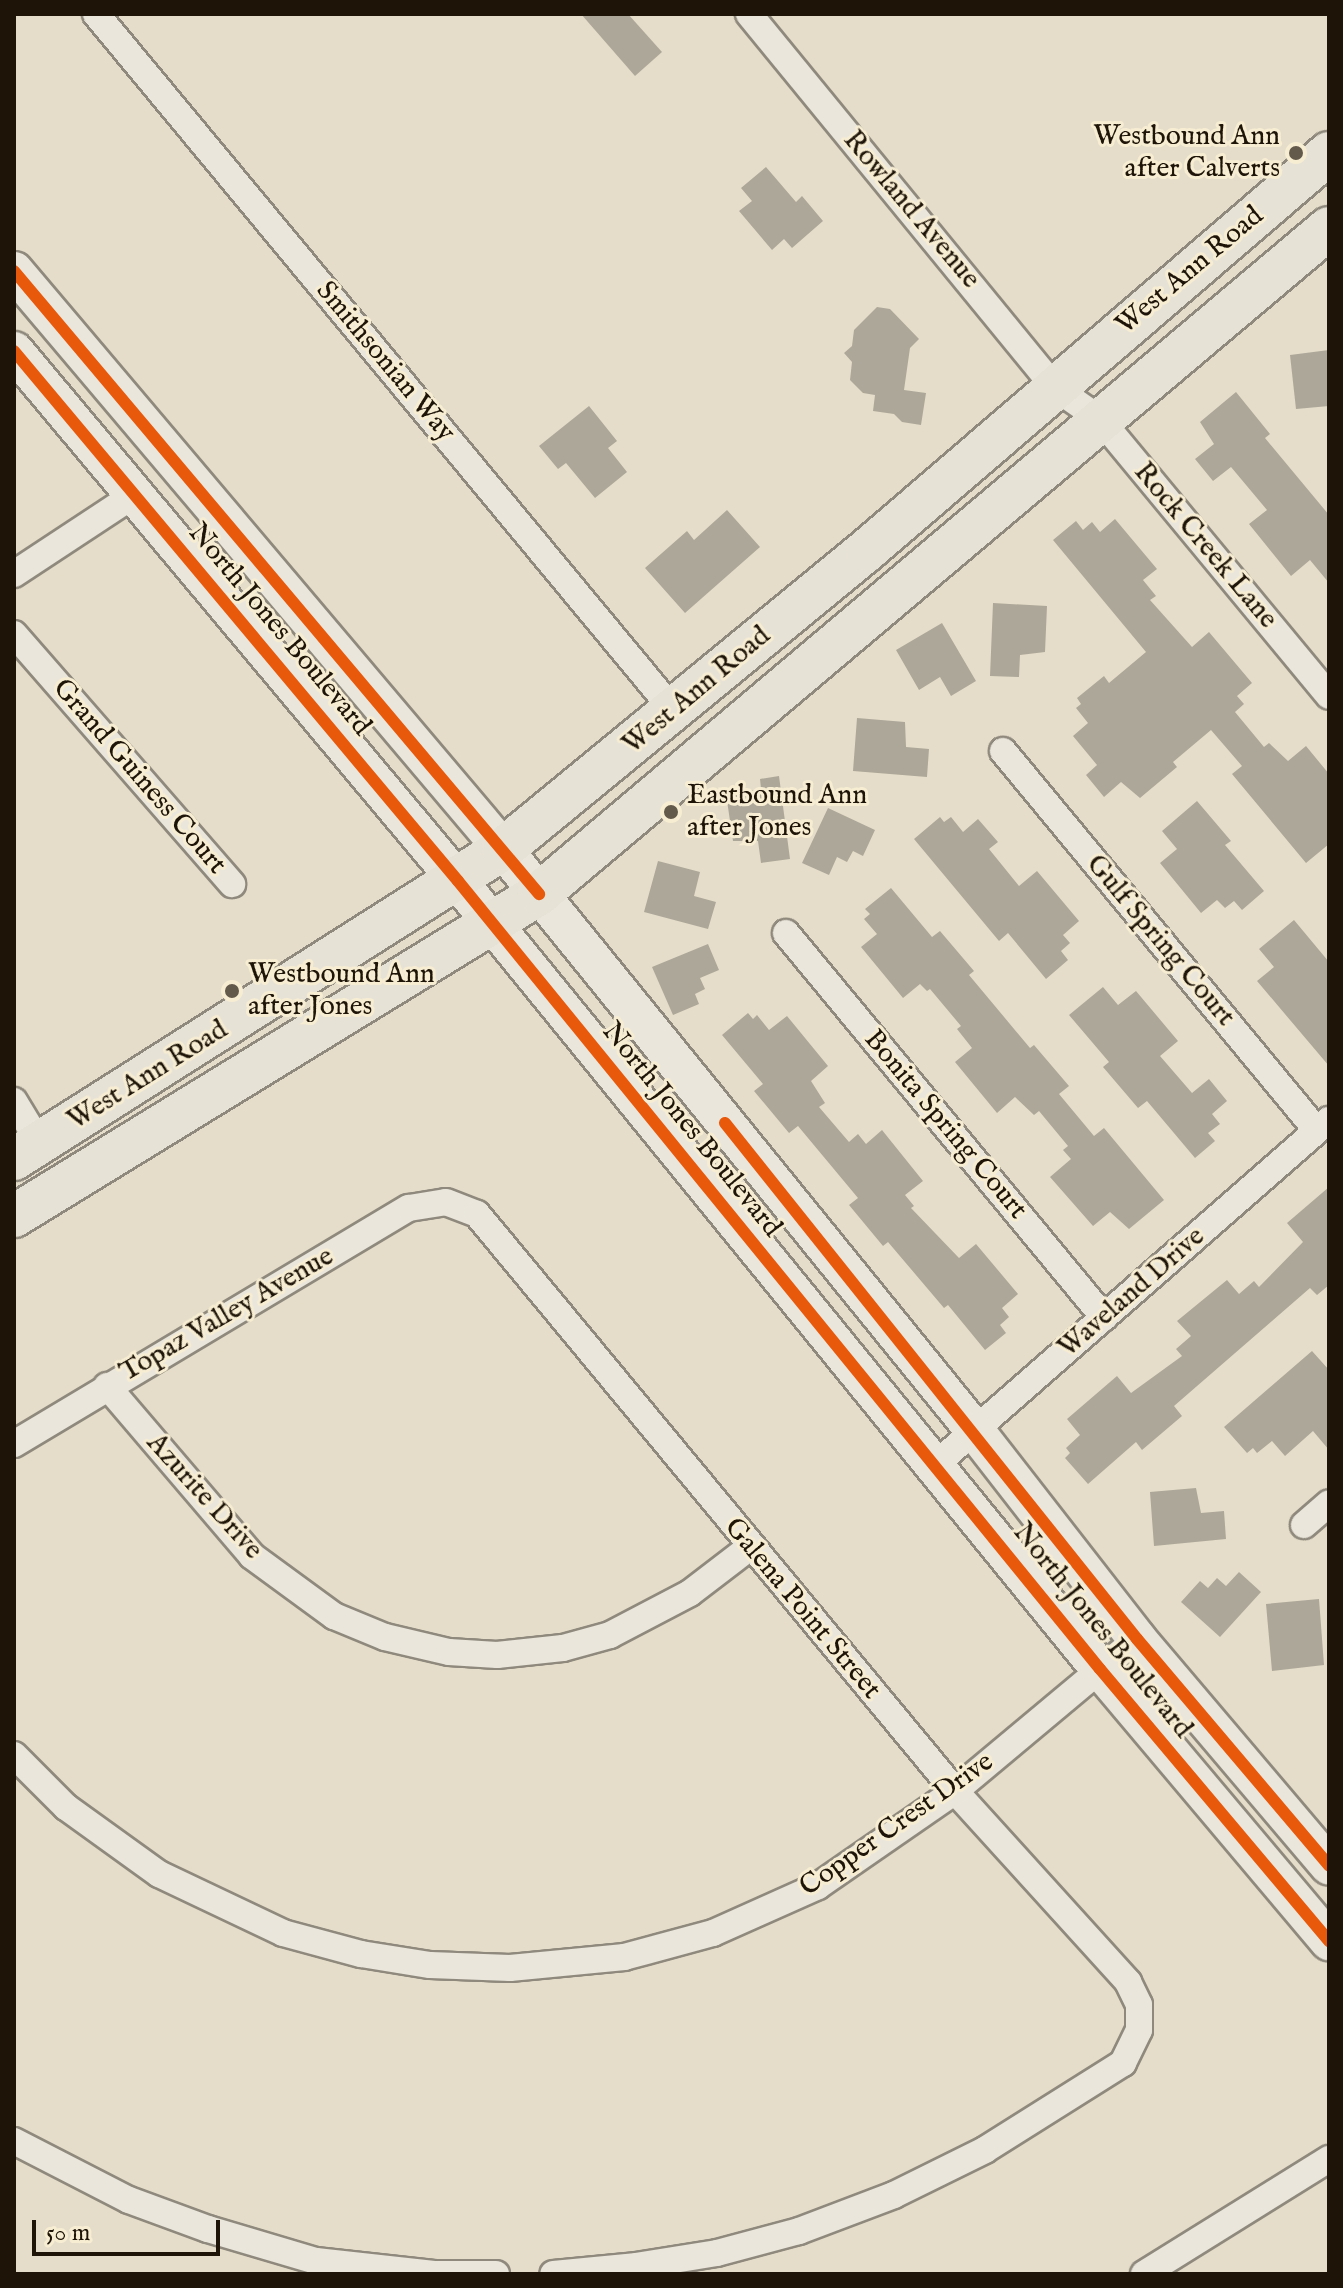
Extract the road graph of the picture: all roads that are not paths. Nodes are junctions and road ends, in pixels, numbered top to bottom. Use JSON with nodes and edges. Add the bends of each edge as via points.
{"nodes":[{"id":1,"x":96,"y":14,"type":"edge"},
{"id":2,"x":749,"y":14,"type":"edge"},
{"id":3,"x":1329,"y":153,"type":"edge"},
{"id":4,"x":1329,"y":228,"type":"edge"},
{"id":5,"x":14,"y":271,"type":"edge"},
{"id":6,"x":14,"y":351,"type":"edge"},
{"id":7,"x":1076,"y":403,"type":"junction"},
{"id":8,"x":134,"y":495,"type":"junction"},
{"id":9,"x":14,"y":574,"type":"edge"},
{"id":10,"x":14,"y":634,"type":"edge"},
{"id":11,"x":1329,"y":696,"type":"edge"},
{"id":12,"x":674,"y":711,"type":"junction"},
{"id":13,"x":1003,"y":751,"type":"dead end"},
{"id":14,"x":503,"y":849,"type":"junction"},
{"id":15,"x":458,"y":881,"type":"junction"},
{"id":16,"x":232,"y":884,"type":"dead end"},
{"id":17,"x":539,"y":894,"type":"junction"},
{"id":18,"x":491,"y":925,"type":"junction"},
{"id":19,"x":786,"y":933,"type":"dead end"},
{"id":20,"x":14,"y":1101,"type":"edge"},
{"id":21,"x":1323,"y":1125,"type":"edge"},
{"id":22,"x":27,"y":1152,"type":"edge"},
{"id":23,"x":14,"y":1184,"type":"edge"},
{"id":24,"x":446,"y":1202,"type":"joint"},
{"id":25,"x":14,"y":1216,"type":"edge"},
{"id":26,"x":1104,"y":1318,"type":"junction"},
{"id":27,"x":107,"y":1386,"type":"junction"},
{"id":28,"x":976,"y":1432,"type":"junction"},
{"id":29,"x":14,"y":1444,"type":"edge"},
{"id":30,"x":935,"y":1465,"type":"junction"},
{"id":31,"x":1329,"y":1503,"type":"edge"},
{"id":32,"x":1304,"y":1525,"type":"dead end"},
{"id":33,"x":750,"y":1547,"type":"junction"},
{"id":34,"x":1137,"y":1639,"type":"junction"},
{"id":35,"x":1100,"y":1669,"type":"junction"},
{"id":36,"x":14,"y":1755,"type":"edge"},
{"id":37,"x":955,"y":1791,"type":"junction"},
{"id":38,"x":1329,"y":1865,"type":"edge"},
{"id":39,"x":1329,"y":1941,"type":"edge"},
{"id":40,"x":14,"y":2141,"type":"edge"},
{"id":41,"x":1329,"y":2159,"type":"edge"},
{"id":42,"x":316,"y":2268,"type":"edge"},
{"id":43,"x":496,"y":2274,"type":"edge"},
{"id":44,"x":553,"y":2274,"type":"edge"},
{"id":45,"x":1144,"y":2274,"type":"edge"}],
"edges":[{"from":1,"to":12,"type":"street","name":"Smithsonian Way"},
{"from":2,"to":7,"type":"street","name":"Rowland Avenue"},
{"from":3,"to":7,"type":"main road","name":"West Ann Road"},
{"from":4,"to":7,"type":"main road","name":"West Ann Road"},
{"from":5,"to":14,"type":"main road","name":"North Jones Boulevard"},
{"from":6,"to":8,"type":"main road","name":"North Jones Boulevard"},
{"from":7,"to":11,"type":"street","name":"Rock Creek Lane"},
{"from":7,"to":12,"type":"main road","name":"West Ann Road","via":[[867,550]]},
{"from":7,"to":17,"type":"main road","name":"West Ann Road","via":[[822,658]]},
{"from":8,"to":9,"type":"street"},
{"from":8,"to":15,"type":"main road","name":"North Jones Boulevard"},
{"from":10,"to":16,"type":"street","name":"Grand Guiness Court"},
{"from":12,"to":14,"type":"main road","name":"West Ann Road"},
{"from":13,"to":21,"type":"street","name":"Gulf Spring Court"},
{"from":14,"to":15,"type":"main road","name":"West Ann Road"},
{"from":14,"to":17,"type":"main road","name":"North Jones Boulevard"},
{"from":15,"to":18,"type":"main road","name":"North Jones Boulevard"},
{"from":15,"to":22,"type":"main road","name":"West Ann Road"},
{"from":17,"to":18,"type":"main road","name":"West Ann Road"},
{"from":17,"to":28,"type":"main road","name":"North Jones Boulevard"},
{"from":18,"to":25,"type":"main road","name":"West Ann Road"},
{"from":18,"to":30,"type":"main road","name":"North Jones Boulevard"},
{"from":19,"to":26,"type":"street","name":"Bonita Spring Court"},
{"from":20,"to":22,"type":"street"},
{"from":21,"to":26,"type":"street","name":"Waveland Drive"},
{"from":22,"to":23,"type":"main road","via":[[40,1160]]},
{"from":24,"to":27,"type":"street","name":"Topaz Valley Avenue","via":[[409,1208]]},
{"from":24,"to":33,"type":"street","name":"Galena Point Street","via":[[477,1214]]},
{"from":26,"to":28,"type":"street","name":"Waveland Drive"},
{"from":27,"to":29,"type":"street","name":"Topaz Valley Avenue"},
{"from":27,"to":33,"type":"street","name":"Azurite Drive","via":[[252,1556],[334,1616],[385,1637],[449,1652],[497,1655],[563,1648],[610,1635],[690,1593]]},
{"from":28,"to":30,"type":"street","name":"Waveland Drive"},
{"from":28,"to":34,"type":"main road","name":"North Jones Boulevard"},
{"from":30,"to":35,"type":"main road","name":"North Jones Boulevard"},
{"from":31,"to":32,"type":"street"},
{"from":33,"to":37,"type":"street","name":"Galena Point Street"},
{"from":34,"to":35,"type":"street","name":"Copper Crest Drive"},
{"from":34,"to":38,"type":"main road","name":"North Jones Boulevard"},
{"from":35,"to":37,"type":"street","name":"Copper Crest Drive"},
{"from":35,"to":39,"type":"main road","name":"North Jones Boulevard"},
{"from":36,"to":37,"type":"street","name":"Copper Crest Drive","via":[[66,1807],[159,1874],[283,1933],[389,1959],[496,1968],[624,1957],[713,1933],[818,1886]]},
{"from":37,"to":44,"type":"street","name":"Galena Point Street","via":[[1128,1982],[1139,2005],[1139,2030],[1123,2063],[985,2150],[894,2195],[799,2231],[717,2253]]},
{"from":40,"to":42,"type":"street","via":[[129,2200]]},
{"from":41,"to":45,"type":"street"},
{"from":42,"to":43,"type":"street"}]}
